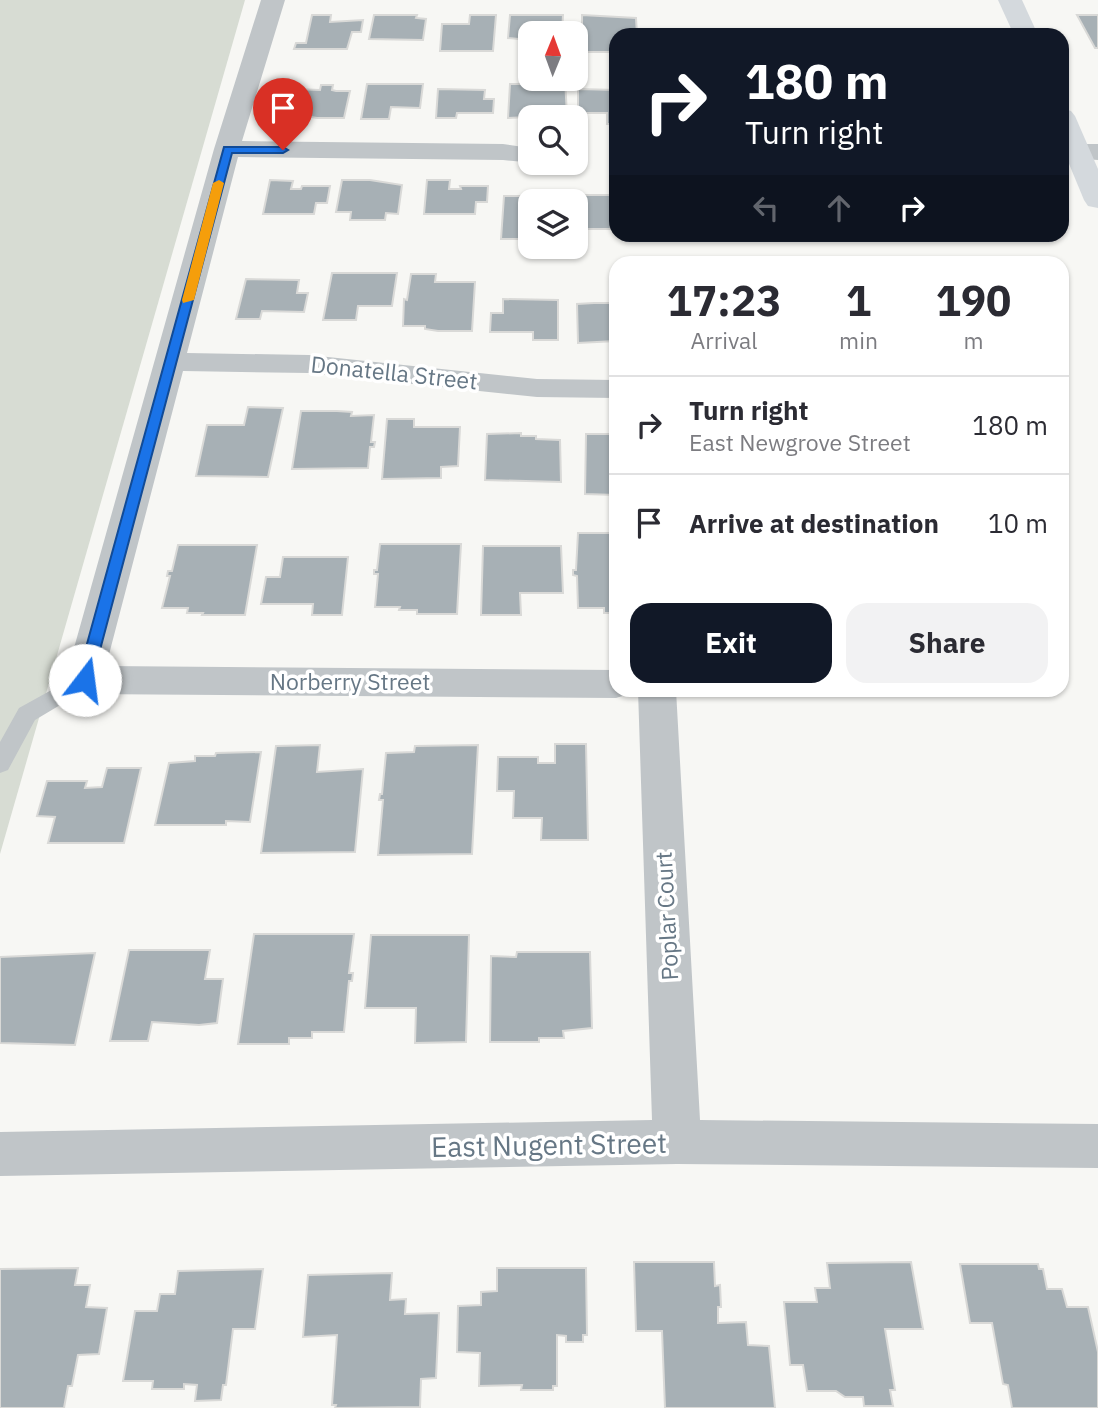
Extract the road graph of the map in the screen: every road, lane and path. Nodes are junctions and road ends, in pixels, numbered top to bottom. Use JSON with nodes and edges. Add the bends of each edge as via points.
{"nodes":[{"id":1,"x":273,"y":0,"type":"edge"},
{"id":2,"x":1010,"y":0,"type":"edge"},
{"id":3,"x":1023,"y":28,"type":"edge"},
{"id":4,"x":1069,"y":126,"type":"edge"},
{"id":5,"x":228,"y":149,"type":"junction"},
{"id":6,"x":1088,"y":152,"type":"edge"},
{"id":7,"x":518,"y":154,"type":"edge"},
{"id":8,"x":1098,"y":200,"type":"edge"},
{"id":9,"x":172,"y":362,"type":"junction"},
{"id":10,"x":609,"y":389,"type":"edge"},
{"id":11,"x":85,"y":680,"type":"junction"},
{"id":12,"x":609,"y":684,"type":"edge"},
{"id":13,"x":657,"y":697,"type":"edge"},
{"id":14,"x":0,"y":764,"type":"edge"},
{"id":15,"x":677,"y":1142,"type":"junction"},
{"id":16,"x":1098,"y":1146,"type":"edge"},
{"id":17,"x":0,"y":1154,"type":"edge"}],
"edges":[{"from":1,"to":5,"type":"street"},
{"from":2,"to":3,"type":"street"},
{"from":4,"to":6,"type":"street"},
{"from":5,"to":7,"type":"street"},
{"from":5,"to":9,"type":"street"},
{"from":6,"to":8,"type":"street"},
{"from":9,"to":10,"type":"street","name":"Donatella Street","via":[[309,364],[537,388]]},
{"from":9,"to":11,"type":"street"},
{"from":11,"to":12,"type":"street","name":"Norberry Street"},
{"from":11,"to":14,"type":"lane","via":[[27,714]]},
{"from":13,"to":15,"type":"street","name":"Poplar Court"},
{"from":15,"to":16,"type":"street","name":"East Nugent Street"},
{"from":15,"to":17,"type":"street","name":"East Nugent Street"}]}
